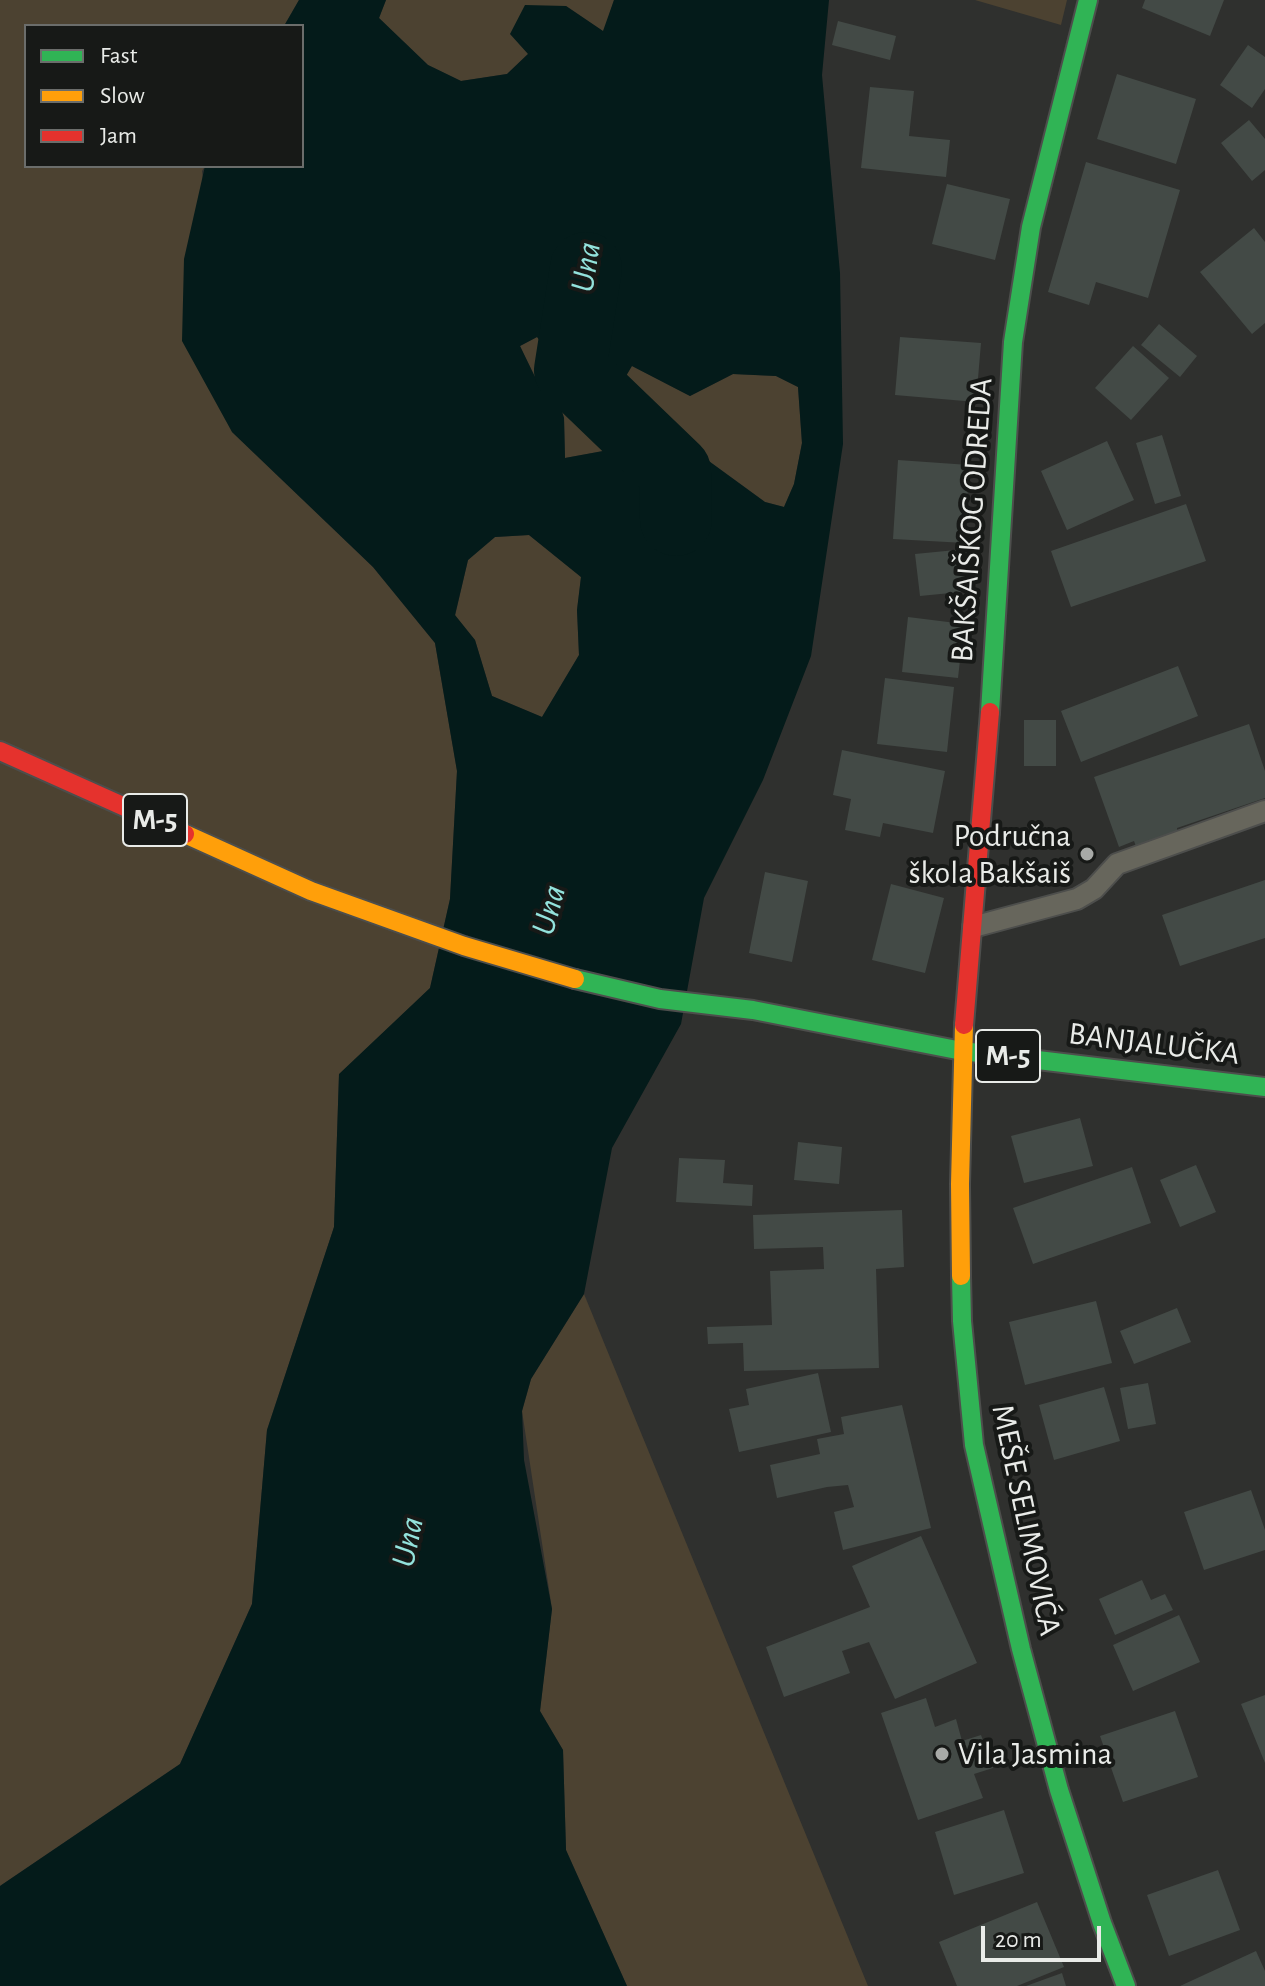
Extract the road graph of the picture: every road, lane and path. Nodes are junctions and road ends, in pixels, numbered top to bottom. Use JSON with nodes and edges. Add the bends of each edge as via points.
{"nodes":[{"id":1,"x":1088,"y":0,"type":"edge"},
{"id":2,"x":0,"y":751,"type":"edge"},
{"id":3,"x":1265,"y":811,"type":"edge"},
{"id":4,"x":973,"y":927,"type":"junction"},
{"id":5,"x":962,"y":1051,"type":"junction"},
{"id":6,"x":1265,"y":1087,"type":"edge"},
{"id":7,"x":1126,"y":1986,"type":"edge"}],
"edges":[{"from":1,"to":4,"type":"street","name":"BAKŠAIŠKOG ODREDA","via":[[1031,227],[1013,342]]},
{"from":2,"to":5,"type":"street","name":"BANJALUČKA","number":"M-5","via":[[311,891],[464,946],[660,999],[753,1010]]},
{"from":3,"to":4,"type":"lane","via":[[1117,864],[1077,899]]},
{"from":4,"to":5,"type":"street","name":"BAKŠAIŠKOG ODREDA"},
{"from":5,"to":6,"type":"street","name":"BANJALUČKA","number":"M-5"},
{"from":5,"to":7,"type":"street","name":"MEŠE SELIMOVIĆA","via":[[962,1321],[974,1445],[1059,1790]]}]}
